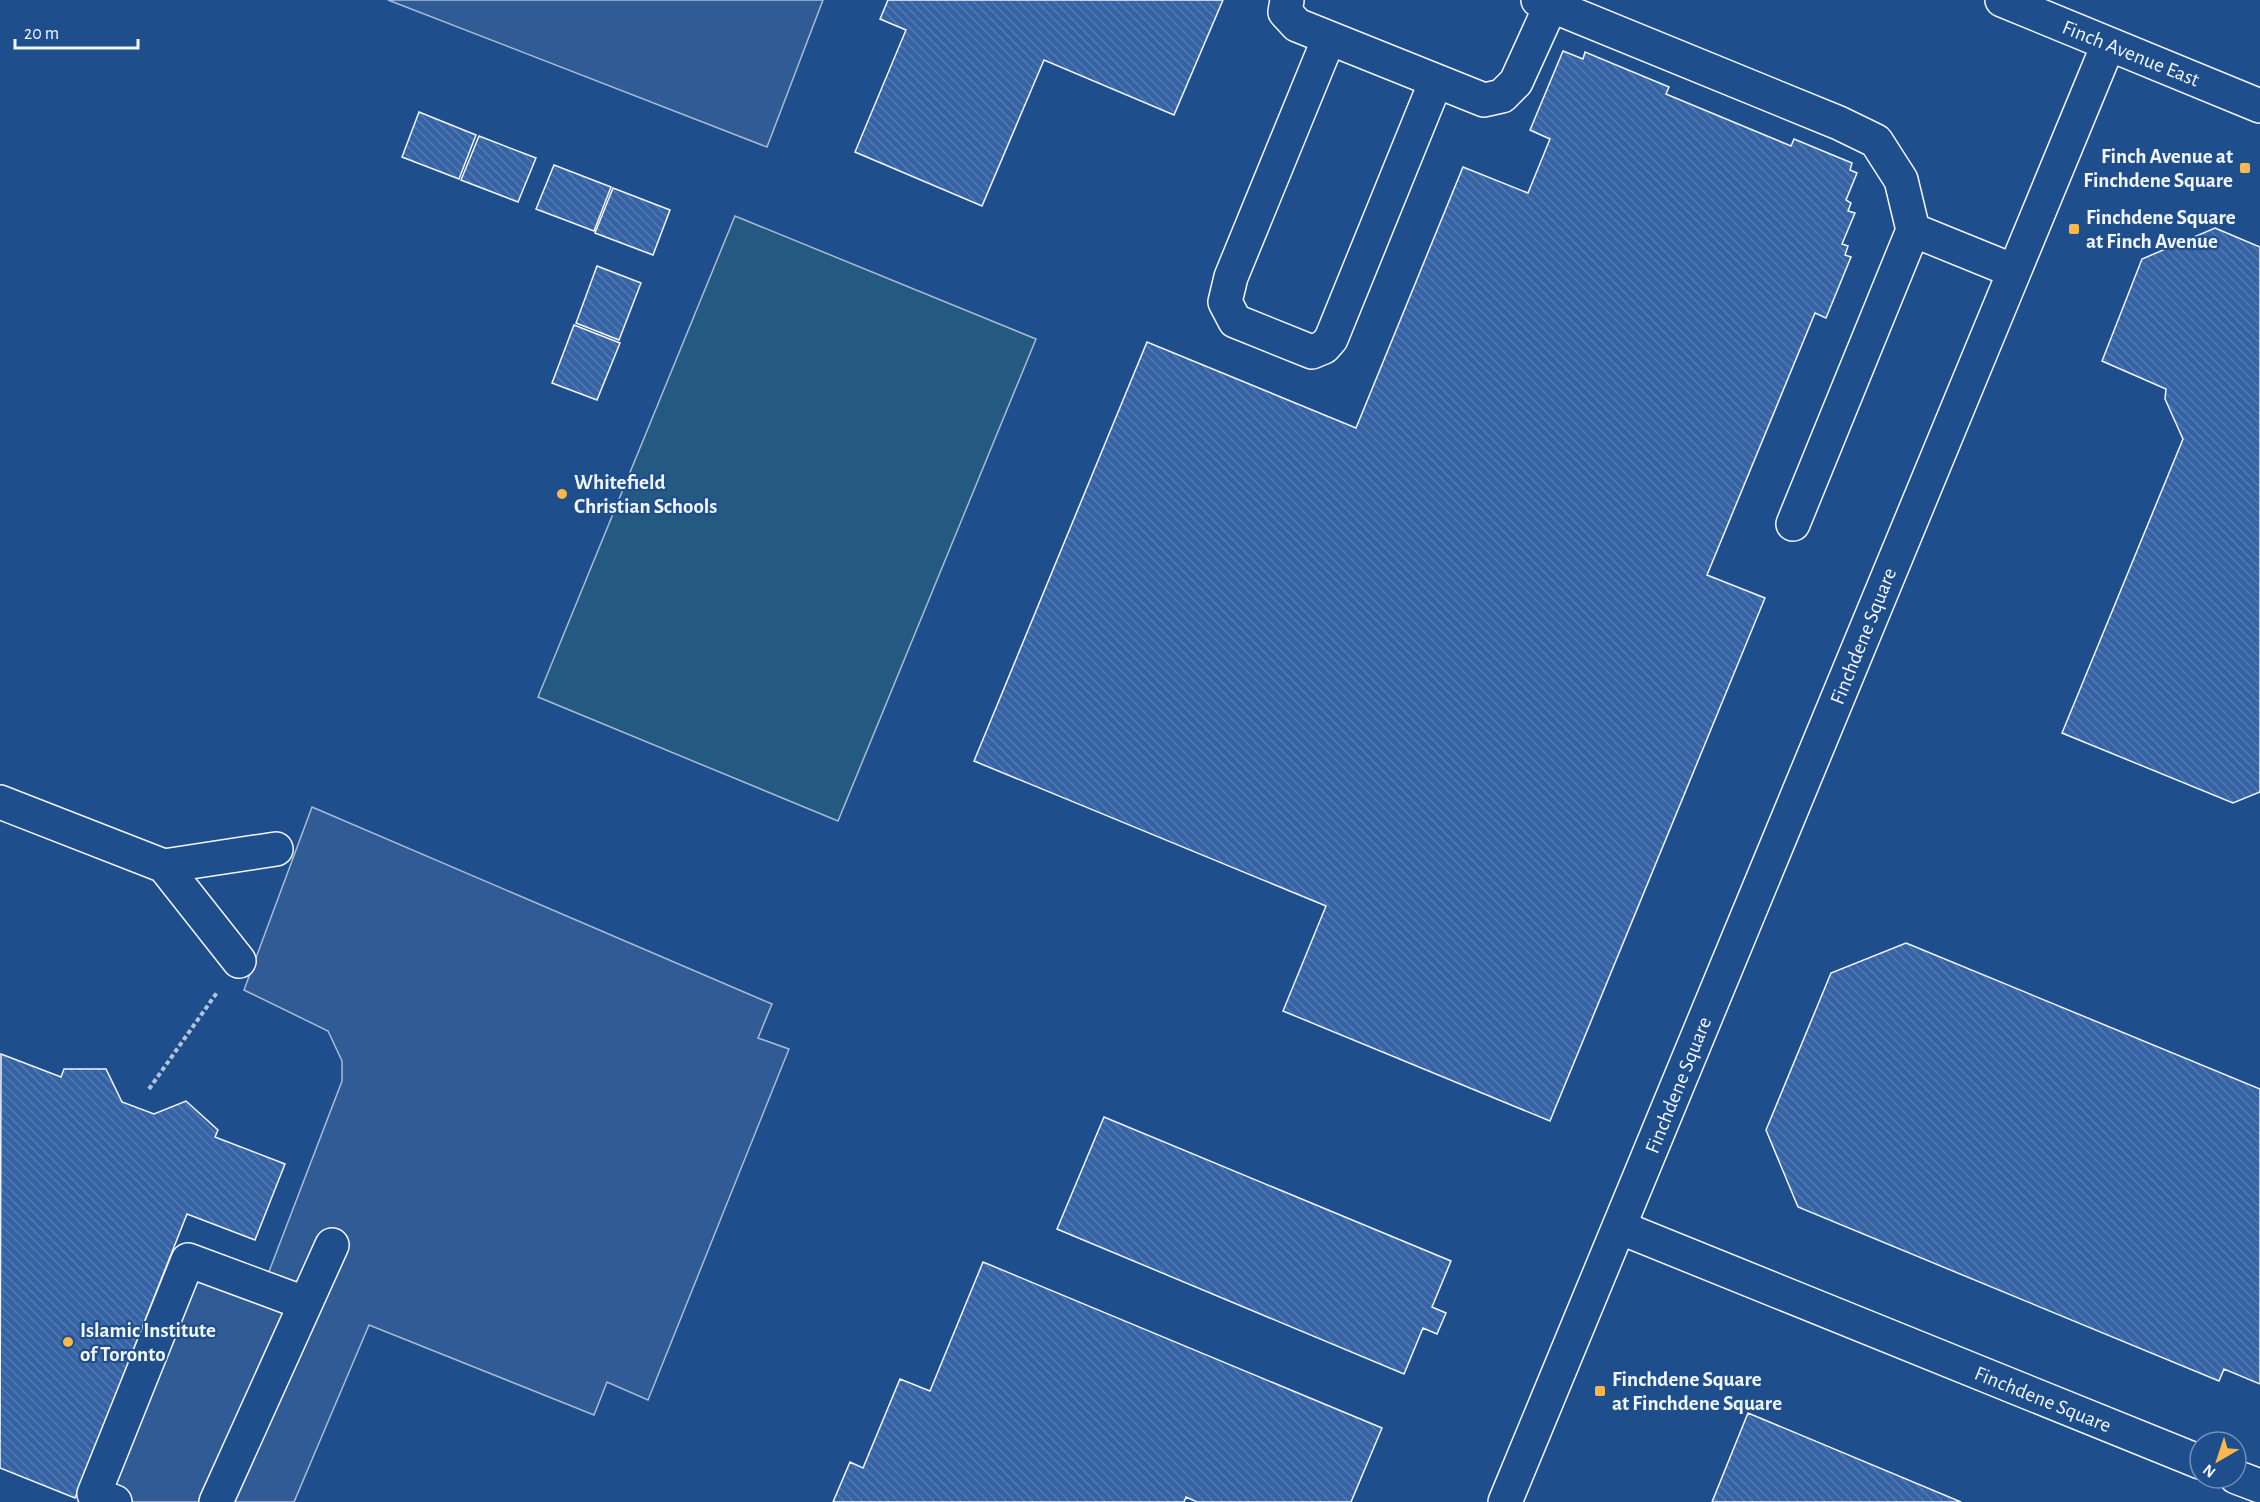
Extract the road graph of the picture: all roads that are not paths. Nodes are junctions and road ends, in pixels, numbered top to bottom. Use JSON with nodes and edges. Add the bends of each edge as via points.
{"nodes":[{"id":1,"x":1287,"y":0,"type":"edge"},
{"id":2,"x":2002,"y":0,"type":"edge"},
{"id":3,"x":1545,"y":3,"type":"edge"},
{"id":4,"x":1329,"y":38,"type":"junction"},
{"id":5,"x":2108,"y":45,"type":"junction"},
{"id":6,"x":1436,"y":81,"type":"junction"},
{"id":7,"x":2260,"y":106,"type":"edge"},
{"id":8,"x":1913,"y":230,"type":"junction"},
{"id":9,"x":2014,"y":271,"type":"junction"},
{"id":10,"x":1792,"y":524,"type":"dead end"},
{"id":11,"x":0,"y":802,"type":"edge"},
{"id":12,"x":276,"y":849,"type":"dead end"},
{"id":13,"x":164,"y":866,"type":"junction"},
{"id":14,"x":240,"y":961,"type":"road end"},
{"id":15,"x":1619,"y":1227,"type":"junction"},
{"id":16,"x":332,"y":1245,"type":"dead end"},
{"id":17,"x":304,"y":1303,"type":"junction"},
{"id":18,"x":2188,"y":1457,"type":"edge"},
{"id":19,"x":115,"y":1502,"type":"edge"},
{"id":20,"x":216,"y":1502,"type":"edge"},
{"id":21,"x":1505,"y":1502,"type":"edge"}],
"edges":[{"from":1,"to":4,"type":"street","via":[[1285,12],[1297,25]]},
{"from":2,"to":5,"type":"street","name":"Finch Avenue East"},
{"from":3,"to":6,"type":"street","via":[[1516,82],[1502,96],[1484,100]]},
{"from":3,"to":8,"type":"street","via":[[1876,141],[1901,180]]},
{"from":4,"to":6,"type":"street"},
{"from":4,"to":6,"type":"street","via":[[1231,277],[1226,302],[1235,321],[1312,352],[1330,339]]},
{"from":5,"to":7,"type":"street","name":"Finch Avenue East"},
{"from":5,"to":9,"type":"street","name":"Finchdene Square"},
{"from":8,"to":9,"type":"street"},
{"from":8,"to":10,"type":"street"},
{"from":9,"to":15,"type":"street","name":"Finchdene Square"},
{"from":11,"to":13,"type":"street"},
{"from":12,"to":13,"type":"street"},
{"from":13,"to":14,"type":"street"},
{"from":15,"to":18,"type":"street","name":"Finchdene Square"},
{"from":15,"to":21,"type":"street","name":"Finchdene Square"},
{"from":16,"to":17,"type":"street"},
{"from":17,"to":19,"type":"street","via":[[188,1260],[94,1494]]},
{"from":17,"to":20,"type":"street"}]}
